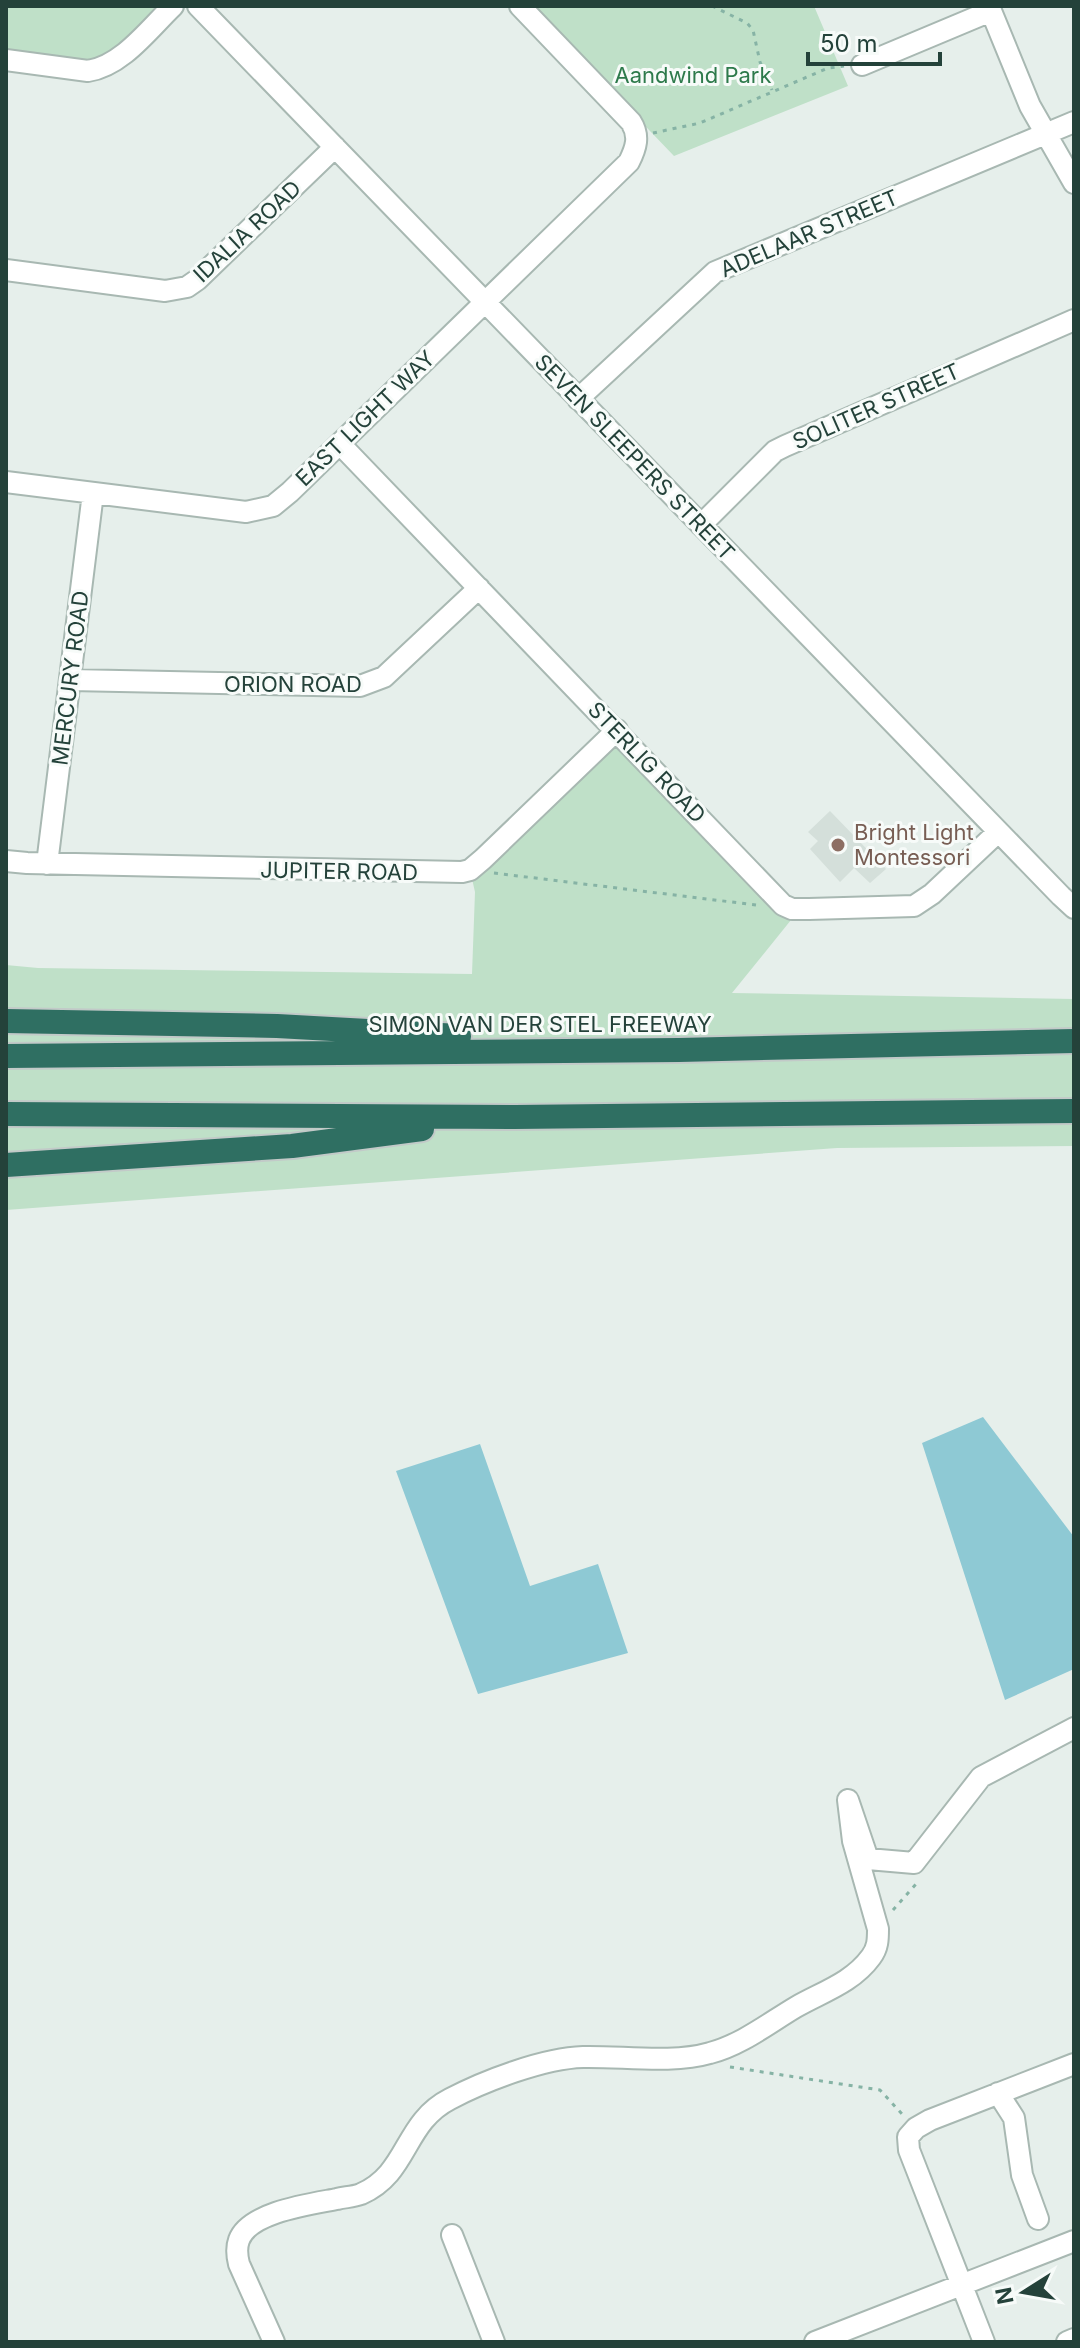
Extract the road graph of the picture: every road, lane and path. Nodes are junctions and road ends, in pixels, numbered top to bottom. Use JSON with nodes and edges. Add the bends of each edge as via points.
{"nodes":[{"id":1,"x":173,"y":6,"type":"edge"},
{"id":2,"x":198,"y":6,"type":"edge"},
{"id":3,"x":520,"y":6,"type":"edge"},
{"id":4,"x":712,"y":6,"type":"edge"},
{"id":5,"x":990,"y":9,"type":"edge"},
{"id":6,"x":6,"y":60,"type":"edge"},
{"id":7,"x":855,"y":65,"type":"joint"},
{"id":8,"x":773,"y":92,"type":"junction"},
{"id":9,"x":1074,"y":122,"type":"edge"},
{"id":10,"x":1046,"y":134,"type":"junction"},
{"id":11,"x":637,"y":136,"type":"junction"},
{"id":12,"x":335,"y":147,"type":"junction"},
{"id":13,"x":1074,"y":183,"type":"edge"},
{"id":14,"x":6,"y":270,"type":"edge"},
{"id":15,"x":484,"y":301,"type":"junction"},
{"id":16,"x":1074,"y":320,"type":"edge"},
{"id":17,"x":578,"y":399,"type":"junction"},
{"id":18,"x":340,"y":444,"type":"junction"},
{"id":19,"x":6,"y":482,"type":"edge"},
{"id":20,"x":93,"y":493,"type":"junction"},
{"id":21,"x":701,"y":525,"type":"junction"},
{"id":22,"x":479,"y":588,"type":"junction"},
{"id":23,"x":70,"y":680,"type":"junction"},
{"id":24,"x":617,"y":730,"type":"junction"},
{"id":25,"x":998,"y":832,"type":"junction"},
{"id":26,"x":6,"y":861,"type":"edge"},
{"id":27,"x":47,"y":864,"type":"junction"},
{"id":28,"x":470,"y":870,"type":"junction"},
{"id":29,"x":760,"y":905,"type":"dead end"},
{"id":30,"x":1074,"y":908,"type":"edge"},
{"id":31,"x":6,"y":1021,"type":"edge"},
{"id":32,"x":1074,"y":1041,"type":"edge"},
{"id":33,"x":544,"y":1050,"type":"junction"},
{"id":34,"x":6,"y":1056,"type":"edge"},
{"id":35,"x":1074,"y":1111,"type":"edge"},
{"id":36,"x":6,"y":1114,"type":"edge"},
{"id":37,"x":515,"y":1117,"type":"junction"},
{"id":38,"x":6,"y":1165,"type":"edge"},
{"id":39,"x":1074,"y":1728,"type":"edge"},
{"id":40,"x":919,"y":1880,"type":"dead end"},
{"id":41,"x":878,"y":1929,"type":"junction"},
{"id":42,"x":709,"y":2054,"type":"junction"},
{"id":43,"x":1074,"y":2064,"type":"edge"},
{"id":44,"x":998,"y":2093,"type":"junction"},
{"id":45,"x":916,"y":2128,"type":"junction"},
{"id":46,"x":1038,"y":2219,"type":"dead end"},
{"id":47,"x":452,"y":2235,"type":"dead end"},
{"id":48,"x":1074,"y":2241,"type":"edge"},
{"id":49,"x":961,"y":2285,"type":"junction"},
{"id":50,"x":1074,"y":2339,"type":"edge"},
{"id":51,"x":274,"y":2342,"type":"edge"},
{"id":52,"x":494,"y":2342,"type":"edge"},
{"id":53,"x":815,"y":2342,"type":"edge"},
{"id":54,"x":984,"y":2342,"type":"edge"},
{"id":55,"x":1067,"y":2342,"type":"edge"}],
"edges":[{"from":1,"to":6,"type":"street","via":[[117,60],[98,69]]},
{"from":2,"to":12,"type":"street","name":"SEVEN SLEEPERS STREET"},
{"from":3,"to":11,"type":"street","via":[[624,114]]},
{"from":4,"to":8,"type":"path","via":[[753,30]]},
{"from":5,"to":7,"type":"street"},
{"from":5,"to":10,"type":"street"},
{"from":7,"to":8,"type":"path","via":[[828,68]]},
{"from":8,"to":11,"type":"path","via":[[700,123]]},
{"from":9,"to":10,"type":"street","name":"ADELAAR STREET"},
{"from":10,"to":13,"type":"street"},
{"from":10,"to":17,"type":"street","name":"ADELAAR STREET","via":[[715,272]]},
{"from":11,"to":15,"type":"street","name":"EAST LIGHT WAY","via":[[629,162]]},
{"from":12,"to":14,"type":"street","name":"IDALIA ROAD","via":[[187,287],[165,291]]},
{"from":12,"to":15,"type":"street","name":"SEVEN SLEEPERS STREET"},
{"from":15,"to":17,"type":"street","name":"SEVEN SLEEPERS STREET"},
{"from":15,"to":18,"type":"street","name":"EAST LIGHT WAY"},
{"from":16,"to":21,"type":"street","name":"SOLITER STREET","via":[[775,451]]},
{"from":17,"to":21,"type":"street","name":"SEVEN SLEEPERS STREET"},
{"from":18,"to":20,"type":"street","name":"EAST LIGHT WAY","via":[[273,506],[261,510]]},
{"from":18,"to":22,"type":"street","name":"STERLIG ROAD"},
{"from":19,"to":20,"type":"street","name":"EAST LIGHT WAY"},
{"from":20,"to":23,"type":"street","name":"MERCURY ROAD"},
{"from":21,"to":25,"type":"street","name":"SEVEN SLEEPERS STREET"},
{"from":22,"to":23,"type":"street","name":"ORION ROAD","via":[[384,677],[360,686]]},
{"from":22,"to":24,"type":"street","name":"STERLIG ROAD"},
{"from":23,"to":27,"type":"street","name":"MERCURY ROAD"},
{"from":24,"to":25,"type":"street","name":"STERLIG ROAD","via":[[792,909],[914,906]]},
{"from":24,"to":28,"type":"street"},
{"from":25,"to":30,"type":"street","name":"SEVEN SLEEPERS STREET"},
{"from":26,"to":27,"type":"street","name":"JUPITER ROAD"},
{"from":27,"to":28,"type":"street","name":"JUPITER ROAD"},
{"from":28,"to":29,"type":"path"},
{"from":31,"to":33,"type":"highway","via":[[277,1026],[516,1041]]},
{"from":32,"to":33,"type":"highway","name":"SIMON VAN DER STEL FREEWAY"},
{"from":33,"to":34,"type":"highway","name":"SIMON VAN DER STEL FREEWAY"},
{"from":35,"to":37,"type":"highway"},
{"from":36,"to":37,"type":"highway"},
{"from":37,"to":38,"type":"highway","via":[[292,1146]]},
{"from":39,"to":41,"type":"street","via":[[981,1777],[914,1863],[868,1859],[848,1800],[853,1841]]},
{"from":40,"to":41,"type":"path"},
{"from":41,"to":42,"type":"street","via":[[877,1949],[852,1977]]},
{"from":42,"to":45,"type":"path","via":[[713,2064],[880,2090]]},
{"from":42,"to":51,"type":"street","via":[[567,2058],[488,2083],[427,2114],[391,2173],[374,2186],[358,2195],[262,2219],[240,2237],[237,2251]]},
{"from":43,"to":44,"type":"street"},
{"from":44,"to":45,"type":"street"},
{"from":44,"to":46,"type":"street","via":[[1014,2118],[1022,2175]]},
{"from":45,"to":49,"type":"street","via":[[908,2137],[909,2150]]},
{"from":47,"to":52,"type":"street"},
{"from":48,"to":49,"type":"street"},
{"from":49,"to":53,"type":"street"},
{"from":49,"to":54,"type":"street"},
{"from":50,"to":55,"type":"street"}]}
